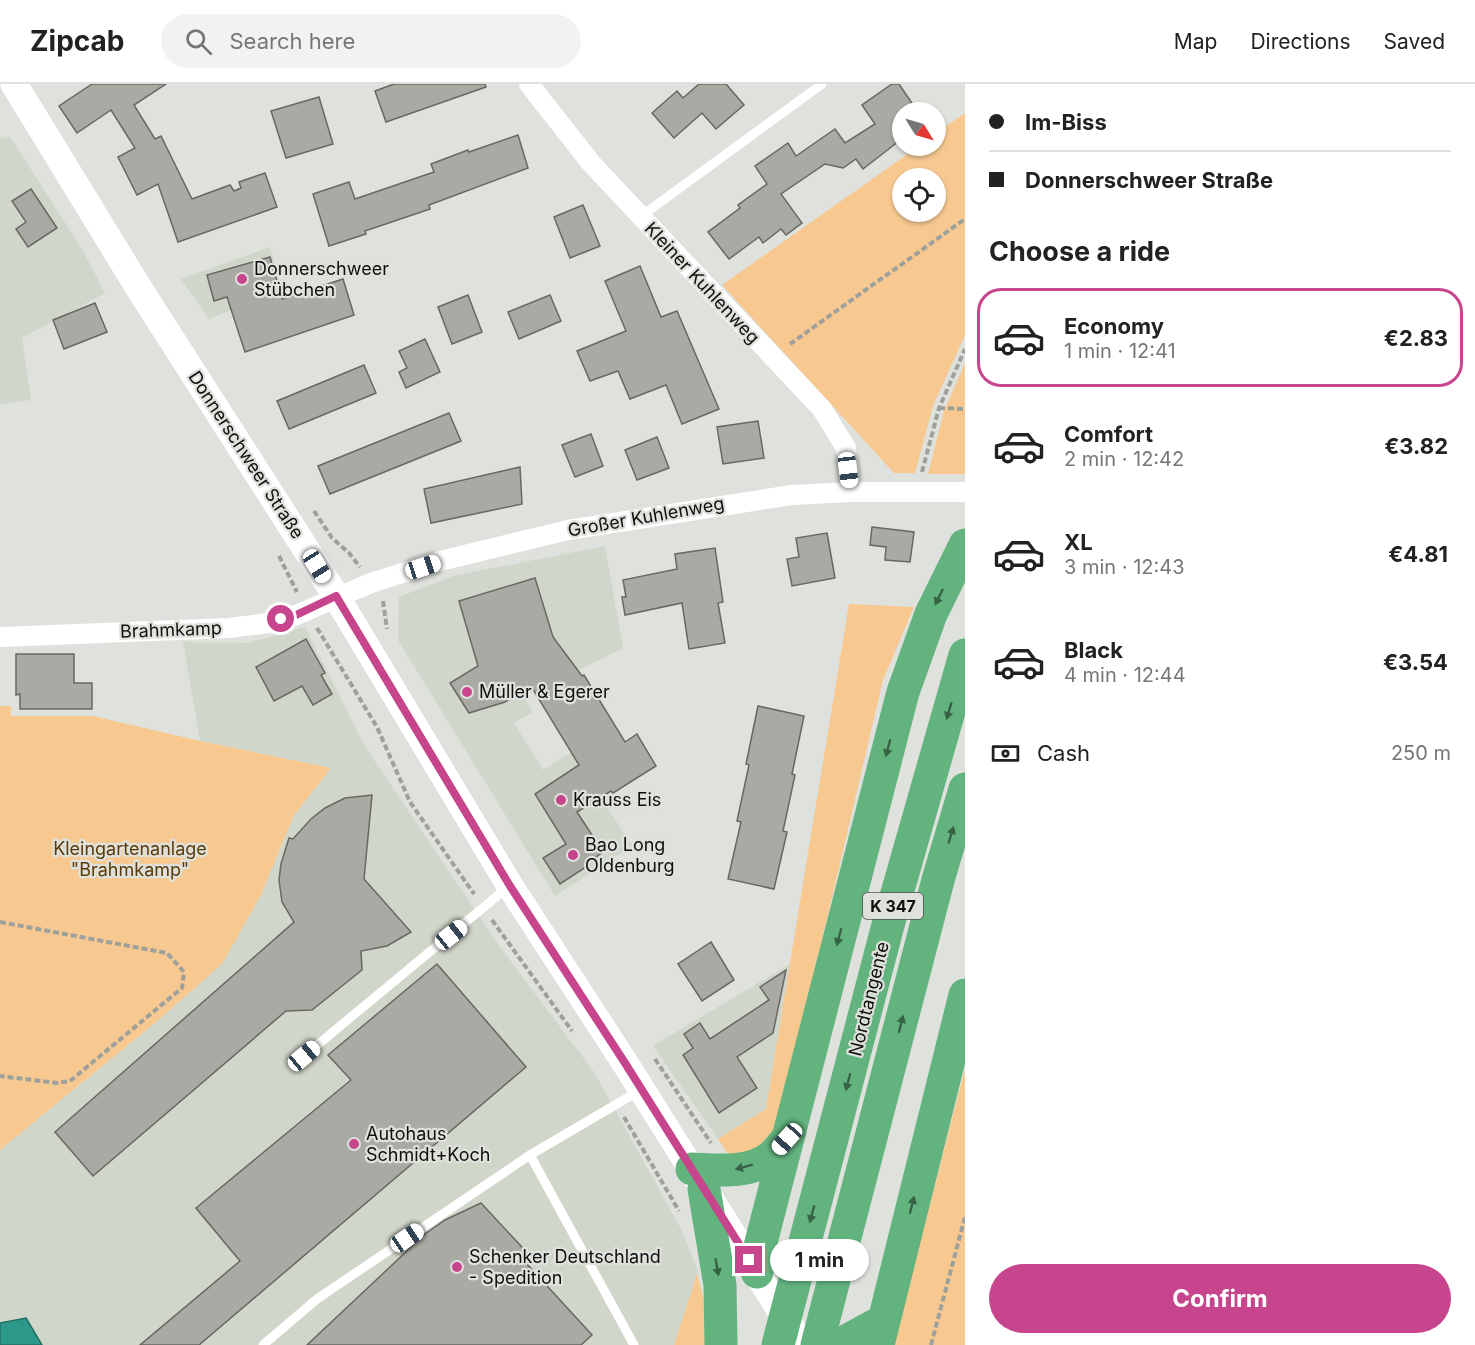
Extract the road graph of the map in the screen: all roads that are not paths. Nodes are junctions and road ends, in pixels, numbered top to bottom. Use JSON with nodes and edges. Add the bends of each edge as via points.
{"nodes":[{"id":1,"x":14,"y":84,"type":"edge"},
{"id":2,"x":529,"y":84,"type":"edge"},
{"id":3,"x":822,"y":84,"type":"edge"},
{"id":4,"x":640,"y":217,"type":"junction"},
{"id":5,"x":851,"y":492,"type":"junction"},
{"id":6,"x":965,"y":492,"type":"edge"},
{"id":7,"x":965,"y":545,"type":"edge"},
{"id":8,"x":336,"y":596,"type":"junction"},
{"id":9,"x":0,"y":637,"type":"edge"},
{"id":10,"x":965,"y":655,"type":"edge"},
{"id":11,"x":965,"y":789,"type":"edge"},
{"id":12,"x":510,"y":886,"type":"junction"},
{"id":13,"x":965,"y":995,"type":"edge"},
{"id":14,"x":304,"y":1056,"type":"dead end"},
{"id":15,"x":641,"y":1090,"type":"junction"},
{"id":16,"x":787,"y":1139,"type":"junction"},
{"id":17,"x":530,"y":1155,"type":"junction"},
{"id":18,"x":698,"y":1179,"type":"junction"},
{"id":19,"x":757,"y":1272,"type":"junction"},
{"id":20,"x":880,"y":1333,"type":"edge"},
{"id":21,"x":263,"y":1345,"type":"edge"},
{"id":22,"x":634,"y":1345,"type":"edge"},
{"id":23,"x":721,"y":1345,"type":"edge"},
{"id":24,"x":778,"y":1345,"type":"edge"},
{"id":25,"x":802,"y":1345,"type":"edge"},
{"id":26,"x":817,"y":1345,"type":"edge"},
{"id":27,"x":839,"y":1345,"type":"edge"}],
"edges":[{"from":1,"to":8,"type":"main road","name":"Donnerschweer Straße","via":[[145,298]]},
{"from":2,"to":4,"type":"street","name":"Kleiner Kuhlenweg","via":[[591,163]]},
{"from":3,"to":4,"type":"lane"},
{"from":4,"to":5,"type":"street","name":"Kleiner Kuhlenweg","via":[[822,409],[846,448]]},
{"from":5,"to":6,"type":"street","name":"Großer Kuhlenweg"},
{"from":5,"to":8,"type":"street","name":"Großer Kuhlenweg","via":[[762,499],[568,530],[460,555]]},
{"from":7,"to":16,"type":"highway","number":"K 347","one_way":true,"via":[[931,614],[903,692]]},
{"from":8,"to":9,"type":"street","name":"Brahmkamp","via":[[268,623],[229,628]]},
{"from":8,"to":12,"type":"main road","name":"Donnerschweer Straße"},
{"from":10,"to":24,"type":"highway","name":"Nordtangente","number":"K 347","one_way":true,"via":[[888,925]]},
{"from":26,"to":11,"type":"highway","name":"Nordtangente","number":"K 347","one_way":true},
{"from":12,"to":14,"type":"lane"},
{"from":12,"to":15,"type":"main road","name":"Donnerschweer Straße"},
{"from":20,"to":13,"type":"highway","one_way":true},
{"from":15,"to":17,"type":"lane"},
{"from":15,"to":18,"type":"main road","name":"Donnerschweer Straße"},
{"from":16,"to":18,"type":"highway","one_way":true,"via":[[770,1158]]},
{"from":16,"to":19,"type":"highway","number":"K 347","via":[[757,1258]]},
{"from":17,"to":21,"type":"lane","via":[[317,1299]]},
{"from":17,"to":22,"type":"lane"},
{"from":18,"to":19,"type":"main road","name":"Donnerschweer Straße"},
{"from":18,"to":23,"type":"highway","one_way":true,"via":[[720,1285]]},
{"from":19,"to":25,"type":"main road","name":"Donnerschweer Straße"},
{"from":20,"to":27,"type":"highway"}]}
